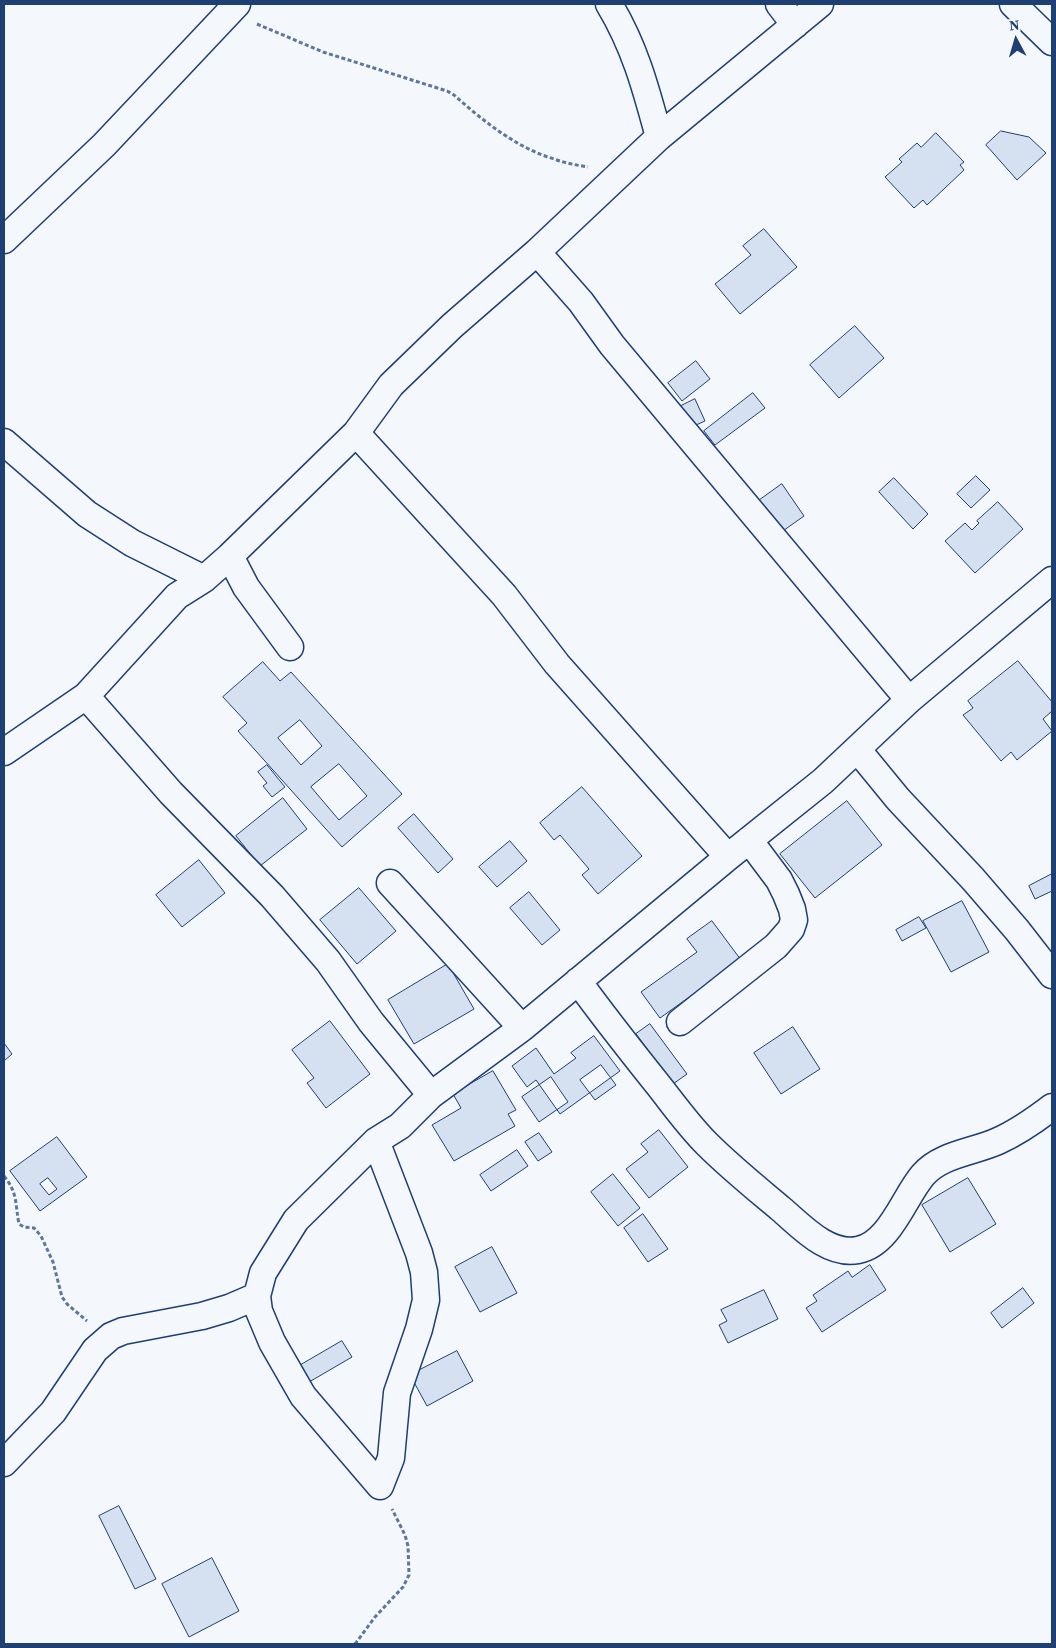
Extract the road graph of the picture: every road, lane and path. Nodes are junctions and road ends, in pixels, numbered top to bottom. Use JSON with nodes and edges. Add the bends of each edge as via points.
{"nodes":[{"id":1,"x":609,"y":4,"type":"edge"},
{"id":2,"x":778,"y":4,"type":"edge"},
{"id":3,"x":820,"y":4,"type":"edge"},
{"id":4,"x":1014,"y":4,"type":"edge"},
{"id":5,"x":232,"y":9,"type":"edge"},
{"id":6,"x":795,"y":25,"type":"junction"},
{"id":7,"x":1052,"y":42,"type":"edge"},
{"id":8,"x":659,"y":137,"type":"junction"},
{"id":9,"x":620,"y":173,"type":"junction"},
{"id":10,"x":4,"y":240,"type":"edge"},
{"id":11,"x":537,"y":252,"type":"junction"},
{"id":12,"x":356,"y":433,"type":"junction"},
{"id":13,"x":6,"y":449,"type":"edge"},
{"id":14,"x":230,"y":556,"type":"junction"},
{"id":15,"x":204,"y":579,"type":"junction"},
{"id":16,"x":1052,"y":580,"type":"edge"},
{"id":17,"x":290,"y":647,"type":"dead end"},
{"id":18,"x":86,"y":696,"type":"junction"},
{"id":19,"x":909,"y":700,"type":"junction"},
{"id":20,"x":857,"y":749,"type":"junction"},
{"id":21,"x":4,"y":752,"type":"edge"},
{"id":22,"x":749,"y":840,"type":"junction"},
{"id":23,"x":728,"y":857,"type":"junction"},
{"id":24,"x":390,"y":883,"type":"dead end"},
{"id":25,"x":1052,"y":975,"type":"edge"},
{"id":26,"x":578,"y":981,"type":"junction"},
{"id":27,"x":680,"y":1022,"type":"dead end"},
{"id":28,"x":522,"y":1028,"type":"junction"},
{"id":29,"x":431,"y":1095,"type":"junction"},
{"id":30,"x":1052,"y":1107,"type":"edge"},
{"id":31,"x":376,"y":1141,"type":"junction"},
{"id":32,"x":4,"y":1176,"type":"edge"},
{"id":33,"x":257,"y":1296,"type":"junction"},
{"id":34,"x":111,"y":1336,"type":"junction"},
{"id":35,"x":4,"y":1463,"type":"edge"},
{"id":36,"x":380,"y":1486,"type":"junction"},
{"id":37,"x":356,"y":1644,"type":"edge"}],
"edges":[{"from":1,"to":8,"type":"street","via":[[643,77]]},
{"from":2,"to":6,"type":"street"},
{"from":3,"to":6,"type":"street"},
{"from":4,"to":7,"type":"street"},
{"from":5,"to":9,"type":"path","via":[[323,52],[447,91],[495,128],[532,151]]},
{"from":5,"to":10,"type":"street","via":[[104,145]]},
{"from":6,"to":8,"type":"street"},
{"from":8,"to":9,"type":"street"},
{"from":9,"to":11,"type":"street"},
{"from":11,"to":12,"type":"street","via":[[452,326],[391,385]]},
{"from":11,"to":19,"type":"street"},
{"from":12,"to":14,"type":"street"},
{"from":12,"to":23,"type":"street","via":[[504,595],[557,664]]},
{"from":13,"to":15,"type":"street","via":[[87,514],[132,543]]},
{"from":14,"to":15,"type":"street"},
{"from":14,"to":17,"type":"street","via":[[246,587]]},
{"from":15,"to":18,"type":"street","via":[[177,596]]},
{"from":16,"to":19,"type":"street"},
{"from":18,"to":21,"type":"street"},
{"from":18,"to":29,"type":"street","via":[[171,793],[272,896],[328,960],[371,1022]]},
{"from":19,"to":20,"type":"street"},
{"from":20,"to":22,"type":"street","via":[[823,781]]},
{"from":20,"to":25,"type":"street","via":[[898,799],[973,879]]},
{"from":22,"to":23,"type":"street"},
{"from":22,"to":27,"type":"street","via":[[786,894],[794,920],[791,929],[776,946]]},
{"from":23,"to":26,"type":"street"},
{"from":24,"to":28,"type":"street"},
{"from":26,"to":28,"type":"street"},
{"from":26,"to":30,"type":"street","via":[[707,1144],[812,1235],[838,1250],[859,1250],[882,1235],[924,1174],[933,1167],[1021,1130]]},
{"from":28,"to":29,"type":"street"},
{"from":29,"to":31,"type":"street","via":[[400,1126]]},
{"from":31,"to":33,"type":"street","via":[[296,1220],[263,1273]]},
{"from":31,"to":36,"type":"street","via":[[419,1252],[426,1300],[397,1393],[391,1458]]},
{"from":32,"to":34,"type":"path","via":[[13,1189],[19,1224],[34,1228],[41,1236],[64,1300]]},
{"from":33,"to":34,"type":"street","via":[[202,1316]]},
{"from":33,"to":36,"type":"street","via":[[259,1311],[272,1342],[303,1396]]},
{"from":34,"to":35,"type":"street","via":[[95,1350],[54,1412]]},
{"from":36,"to":37,"type":"path","via":[[405,1535],[410,1565],[403,1587]]}]}
